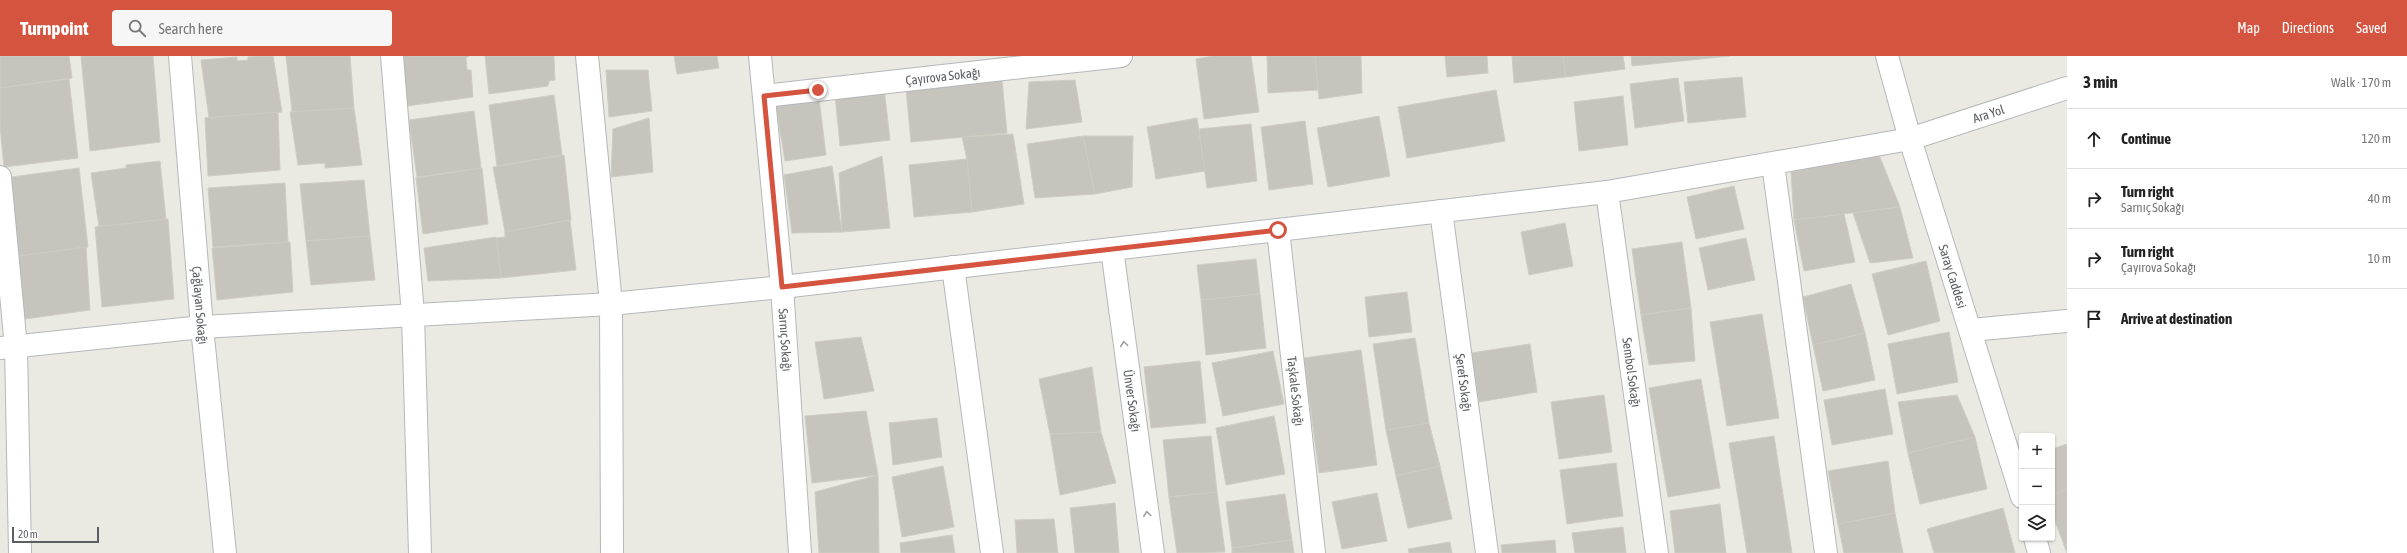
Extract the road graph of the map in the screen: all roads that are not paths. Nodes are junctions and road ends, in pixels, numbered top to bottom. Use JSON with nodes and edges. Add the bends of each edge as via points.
{"nodes":[{"id":1,"x":180,"y":56,"type":"edge"},
{"id":2,"x":392,"y":56,"type":"edge"},
{"id":3,"x":587,"y":56,"type":"edge"},
{"id":4,"x":760,"y":56,"type":"edge"},
{"id":5,"x":1121,"y":56,"type":"edge"},
{"id":6,"x":1887,"y":56,"type":"edge"},
{"id":7,"x":2067,"y":88,"type":"edge"},
{"id":8,"x":764,"y":96,"type":"junction"},
{"id":9,"x":1910,"y":139,"type":"junction"},
{"id":10,"x":1773,"y":164,"type":"junction"},
{"id":11,"x":0,"y":177,"type":"edge"},
{"id":12,"x":1608,"y":192,"type":"junction"},
{"id":13,"x":1441,"y":211,"type":"junction"},
{"id":14,"x":1278,"y":230,"type":"junction"},
{"id":15,"x":1112,"y":249,"type":"junction"},
{"id":16,"x":953,"y":267,"type":"junction"},
{"id":17,"x":782,"y":287,"type":"junction"},
{"id":18,"x":611,"y":304,"type":"junction"},
{"id":19,"x":413,"y":315,"type":"junction"},
{"id":20,"x":2067,"y":320,"type":"edge"},
{"id":21,"x":202,"y":327,"type":"junction"},
{"id":22,"x":1970,"y":330,"type":"junction"},
{"id":23,"x":8,"y":347,"type":"edge"},
{"id":24,"x":2019,"y":487,"type":"edge"},
{"id":25,"x":2036,"y":541,"type":"edge"},
{"id":26,"x":20,"y":553,"type":"edge"},
{"id":27,"x":225,"y":553,"type":"edge"},
{"id":28,"x":420,"y":553,"type":"edge"},
{"id":29,"x":612,"y":553,"type":"edge"},
{"id":30,"x":800,"y":553,"type":"edge"},
{"id":31,"x":992,"y":553,"type":"edge"},
{"id":32,"x":1153,"y":553,"type":"edge"},
{"id":33,"x":1314,"y":553,"type":"edge"},
{"id":34,"x":1487,"y":553,"type":"edge"},
{"id":35,"x":1657,"y":553,"type":"edge"},
{"id":36,"x":1826,"y":553,"type":"edge"},
{"id":37,"x":2039,"y":553,"type":"edge"}],
"edges":[{"from":1,"to":21,"type":"street","name":"Çağlayan Sokağı"},
{"from":2,"to":19,"type":"street"},
{"from":3,"to":18,"type":"street"},
{"from":4,"to":8,"type":"street","name":"Sarnıç Sokağı"},
{"from":5,"to":8,"type":"street","name":"Çayırova Sokağı"},
{"from":6,"to":9,"type":"street","name":"Saray Caddesi"},
{"from":7,"to":9,"type":"street","name":"Ara Yol"},
{"from":8,"to":17,"type":"street","name":"Sarnıç Sokağı"},
{"from":9,"to":10,"type":"street","name":"Ara Yol"},
{"from":9,"to":22,"type":"street","name":"Saray Caddesi"},
{"from":10,"to":12,"type":"street","name":"Ara Yol"},
{"from":10,"to":36,"type":"street"},
{"from":11,"to":23,"type":"street"},
{"from":12,"to":13,"type":"street","name":"Ara Yol"},
{"from":12,"to":35,"type":"street","name":"Sembol Sokağı"},
{"from":13,"to":14,"type":"street","name":"Ara Yol"},
{"from":13,"to":34,"type":"street","name":"Şeref Sokağı"},
{"from":14,"to":15,"type":"street","name":"Ara Yol"},
{"from":14,"to":33,"type":"street","name":"Taşkale Sokağı"},
{"from":15,"to":16,"type":"street","name":"Ara Yol"},
{"from":32,"to":15,"type":"street","name":"Ünver Sokağı","one_way":true},
{"from":16,"to":17,"type":"street","name":"Ara Yol"},
{"from":16,"to":31,"type":"street"},
{"from":17,"to":18,"type":"street","name":"Ara Yol"},
{"from":17,"to":30,"type":"street","name":"Sarnıç Sokağı"},
{"from":18,"to":19,"type":"street","name":"Ara Yol"},
{"from":18,"to":29,"type":"street"},
{"from":19,"to":21,"type":"street","name":"Ara Yol"},
{"from":19,"to":28,"type":"street"},
{"from":20,"to":22,"type":"street"},
{"from":21,"to":23,"type":"street","name":"Ara Yol"},
{"from":21,"to":27,"type":"street","name":"Çağlayan Sokağı"},
{"from":22,"to":24,"type":"street","name":"Saray Caddesi"},
{"from":23,"to":26,"type":"street"},
{"from":25,"to":37,"type":"street"}]}
